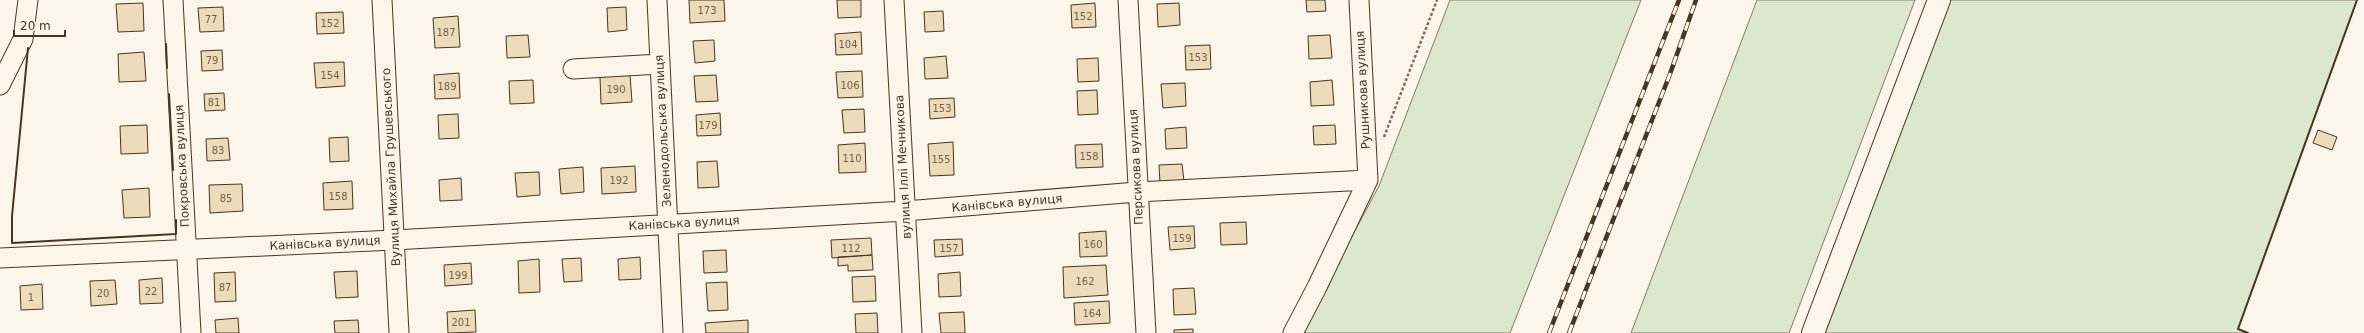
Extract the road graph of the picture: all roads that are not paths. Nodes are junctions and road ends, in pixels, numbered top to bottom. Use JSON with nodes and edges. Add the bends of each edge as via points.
{"nodes":[{"id":1,"x":28,"y":0,"type":"edge"},
{"id":2,"x":173,"y":0,"type":"edge"},
{"id":3,"x":382,"y":0,"type":"edge"},
{"id":4,"x":656,"y":0,"type":"edge"},
{"id":5,"x":894,"y":0,"type":"edge"},
{"id":6,"x":1128,"y":0,"type":"edge"},
{"id":7,"x":1358,"y":0,"type":"edge"},
{"id":8,"x":1939,"y":0,"type":"edge"},
{"id":9,"x":660,"y":64,"type":"junction"},
{"id":10,"x":573,"y":69,"type":"dead end"},
{"id":11,"x":0,"y":84,"type":"edge"},
{"id":12,"x":1368,"y":180,"type":"junction"},
{"id":13,"x":1137,"y":192,"type":"junction"},
{"id":14,"x":905,"y":212,"type":"junction"},
{"id":15,"x":667,"y":223,"type":"junction"},
{"id":16,"x":394,"y":240,"type":"junction"},
{"id":17,"x":187,"y":249,"type":"junction"},
{"id":18,"x":0,"y":258,"type":"edge"},
{"id":19,"x":191,"y":333,"type":"edge"},
{"id":20,"x":399,"y":333,"type":"edge"},
{"id":21,"x":673,"y":333,"type":"edge"},
{"id":22,"x":912,"y":333,"type":"edge"},
{"id":23,"x":1146,"y":333,"type":"edge"},
{"id":24,"x":1293,"y":333,"type":"edge"},
{"id":25,"x":1813,"y":333,"type":"edge"}],
"edges":[{"from":1,"to":11,"type":"street","via":[[23,39]]},
{"from":2,"to":17,"type":"street","name":"Покровська вулиця"},
{"from":3,"to":16,"type":"street","name":"Вулиця Михайла Грушевського"},
{"from":4,"to":9,"type":"street","name":"Зеленодольська вулиця"},
{"from":5,"to":14,"type":"street","name":"вулиця Іллі Мечникова"},
{"from":6,"to":13,"type":"street","name":"Персикова вулиця"},
{"from":7,"to":12,"type":"street","name":"Рушникова вулиця"},
{"from":8,"to":25,"type":"main road"},
{"from":9,"to":10,"type":"street"},
{"from":9,"to":15,"type":"street","name":"Зеленодольська вулиця"},
{"from":12,"to":13,"type":"street","name":"Канівська вулиця"},
{"from":12,"to":24,"type":"street","via":[[1318,287]]},
{"from":13,"to":14,"type":"street","name":"Канівська вулиця"},
{"from":13,"to":23,"type":"street","name":"Персикова вулиця"},
{"from":14,"to":15,"type":"street","name":"Канівська вулиця"},
{"from":14,"to":22,"type":"street","name":"вулиця Іллі Мечникова"},
{"from":15,"to":16,"type":"street","name":"Канівська вулиця"},
{"from":15,"to":21,"type":"street","name":"Зеленодольська вулиця"},
{"from":16,"to":17,"type":"street","name":"Канівська вулиця"},
{"from":16,"to":20,"type":"street","name":"Вулиця Михайла Грушевського"},
{"from":17,"to":18,"type":"street","name":"Канівська вулиця"},
{"from":17,"to":19,"type":"street","name":"Покровська вулиця"}]}
